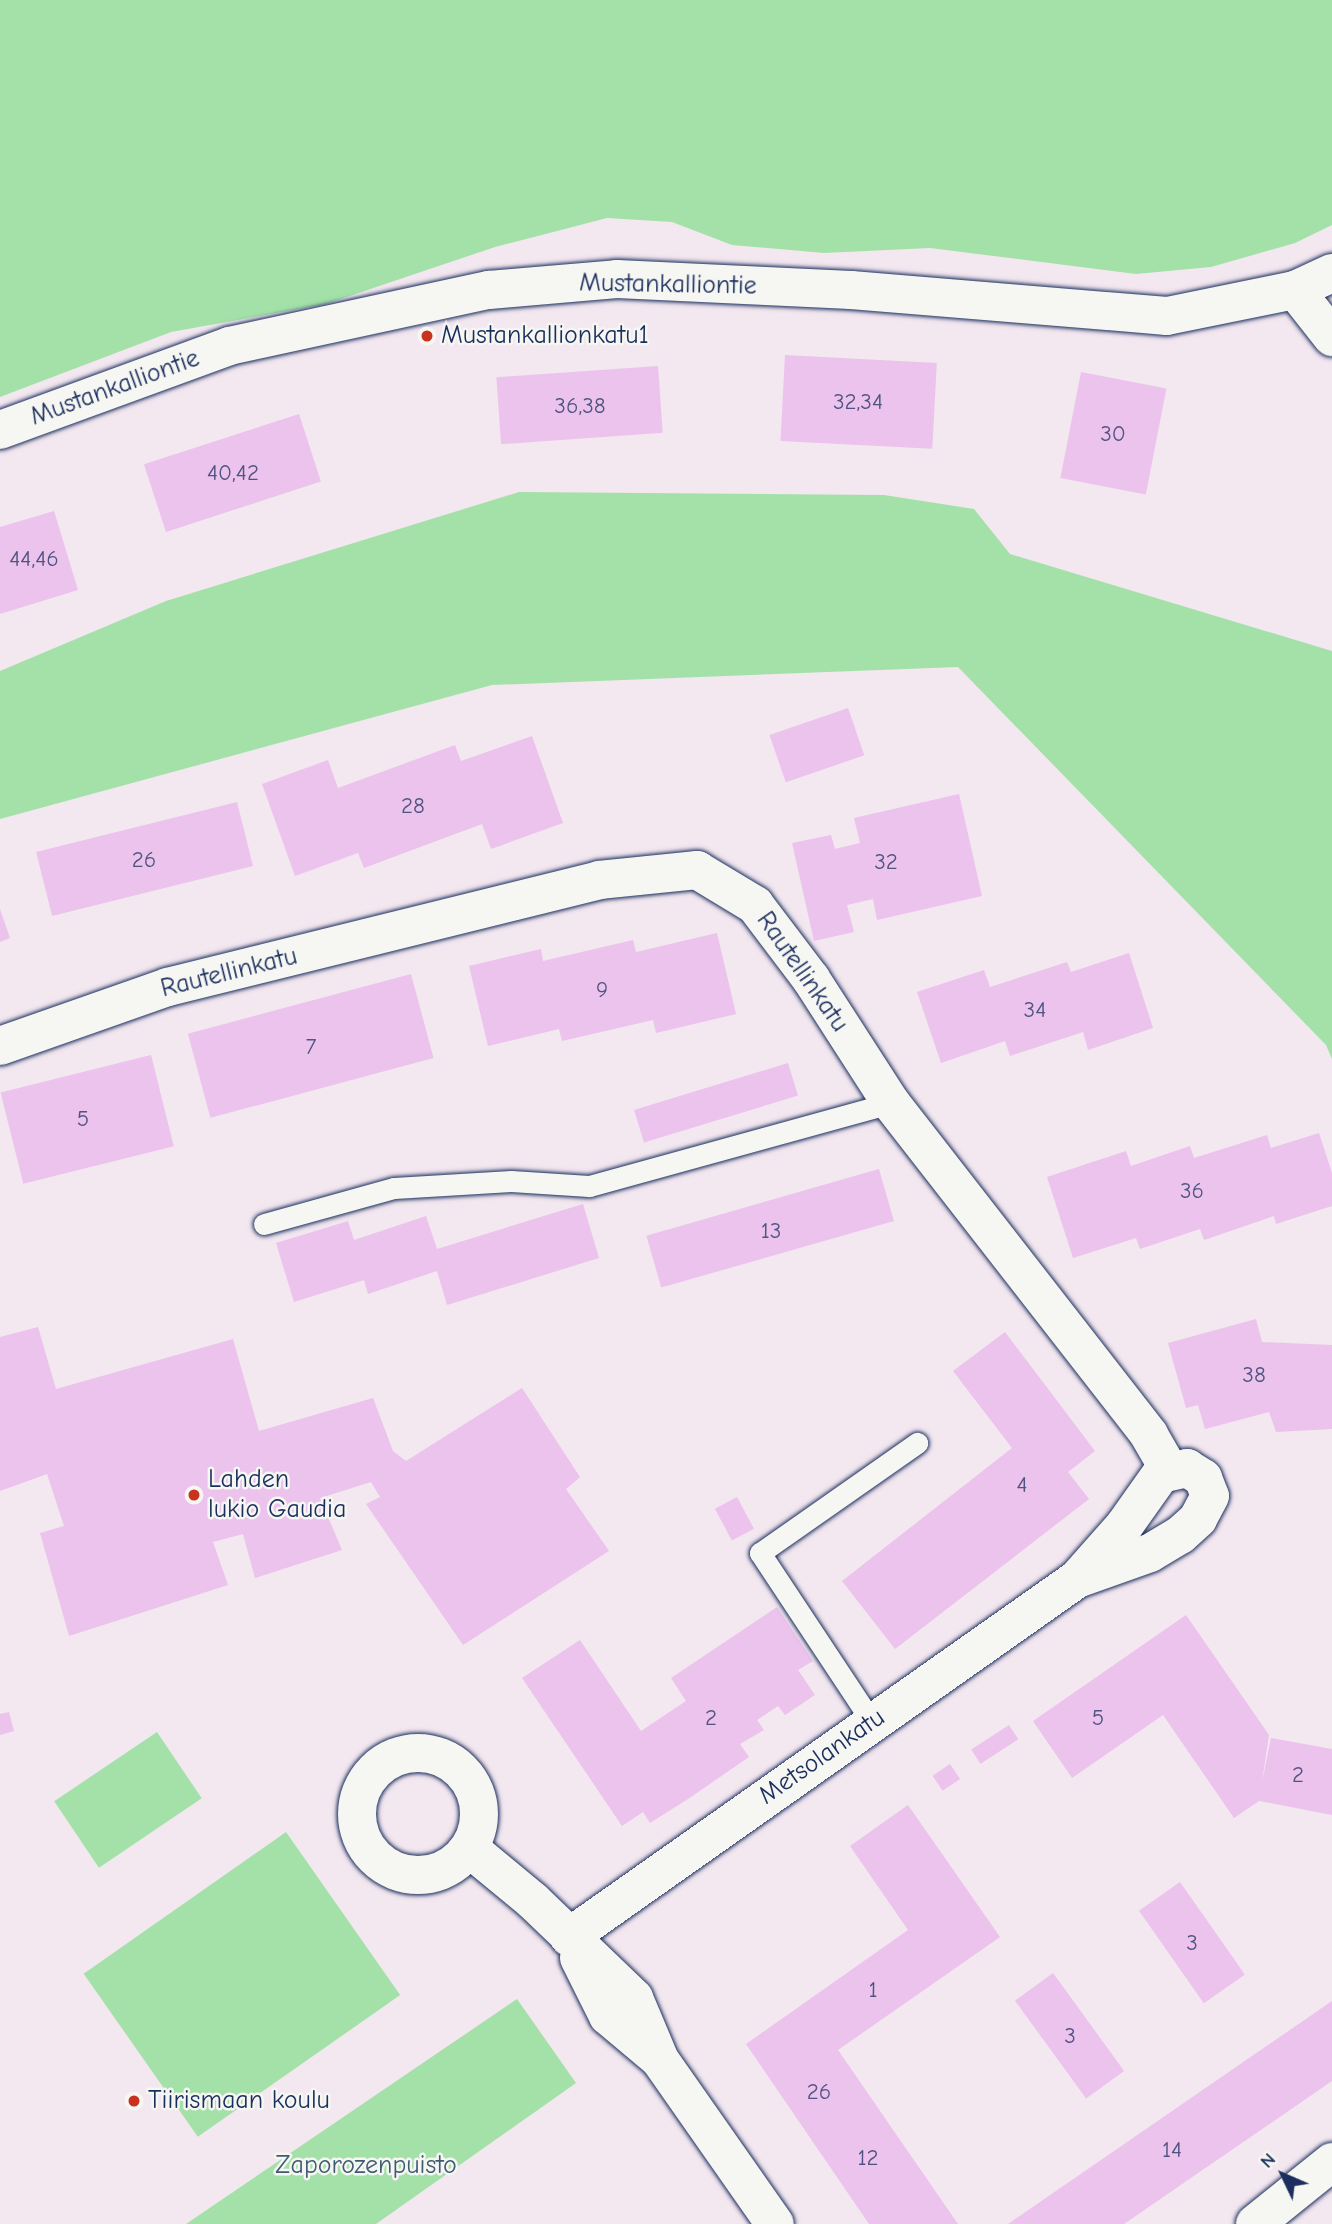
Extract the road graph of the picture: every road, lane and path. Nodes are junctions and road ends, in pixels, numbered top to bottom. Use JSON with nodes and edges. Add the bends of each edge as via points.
{"nodes":[{"id":1,"x":1332,"y":273,"type":"edge"},
{"id":2,"x":1296,"y":290,"type":"junction"},
{"id":3,"x":1332,"y":337,"type":"edge"},
{"id":4,"x":0,"y":430,"type":"edge"},
{"id":5,"x":0,"y":1046,"type":"edge"},
{"id":6,"x":891,"y":1103,"type":"junction"},
{"id":7,"x":264,"y":1224,"type":"dead end"},
{"id":8,"x":917,"y":1443,"type":"dead end"},
{"id":9,"x":1169,"y":1469,"type":"junction"},
{"id":10,"x":1077,"y":1579,"type":"junction"},
{"id":11,"x":872,"y":1722,"type":"junction"},
{"id":12,"x":469,"y":1848,"type":"dead end"},
{"id":13,"x":569,"y":1937,"type":"junction"},
{"id":14,"x":1332,"y":2162,"type":"edge"},
{"id":15,"x":1332,"y":2183,"type":"edge"},
{"id":16,"x":1270,"y":2214,"type":"edge"},
{"id":17,"x":775,"y":2224,"type":"edge"}],
"edges":[{"from":1,"to":2,"type":"street","name":"Mustankalliontie"},
{"from":2,"to":3,"type":"street"},
{"from":2,"to":4,"type":"street","name":"Mustankalliontie","via":[[1167,316],[851,290],[617,279],[489,290],[229,346]]},
{"from":5,"to":6,"type":"street","name":"Rautellinkatu","via":[[169,987],[599,880],[697,870],[755,905],[811,979]]},
{"from":6,"to":7,"type":"lane","via":[[589,1186],[511,1181],[394,1188]]},
{"from":6,"to":9,"type":"street","name":"Rautellinkatu","via":[[1149,1435]]},
{"from":8,"to":11,"type":"lane","via":[[760,1553]]},
{"from":9,"to":10,"type":"street","name":"Metsolankatu"},
{"from":9,"to":10,"type":"street","name":"Metsolankatu","via":[[1187,1468],[1203,1478],[1210,1496],[1198,1519],[1150,1553]]},
{"from":10,"to":11,"type":"street","name":"Metsolankatu"},
{"from":11,"to":13,"type":"street","name":"Metsolankatu"},
{"from":12,"to":13,"type":"street"},
{"from":13,"to":17,"type":"street","via":[[608,2016],[660,2060]]},
{"from":14,"to":16,"type":"street"},
{"from":15,"to":16,"type":"street"}]}
